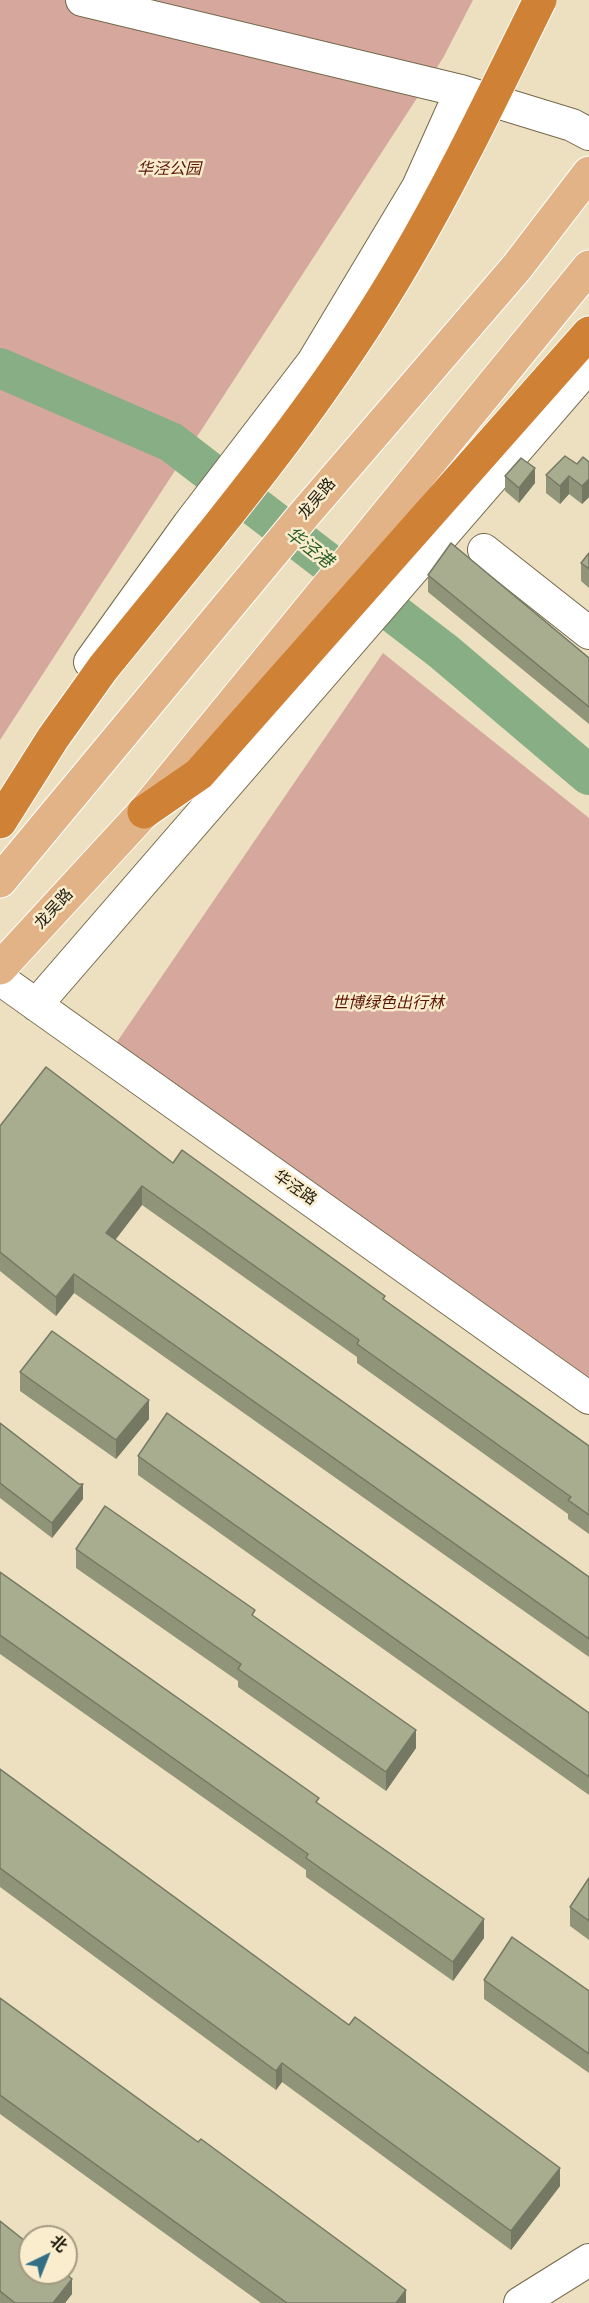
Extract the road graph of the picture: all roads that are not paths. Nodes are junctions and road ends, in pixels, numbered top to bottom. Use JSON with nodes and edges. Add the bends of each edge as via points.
{"nodes":[{"id":1,"x":82,"y":0,"type":"edge"},
{"id":2,"x":540,"y":0,"type":"edge"},
{"id":3,"x":461,"y":91,"type":"junction"},
{"id":4,"x":589,"y":134,"type":"edge"},
{"id":5,"x":589,"y":173,"type":"edge"},
{"id":6,"x":589,"y":267,"type":"edge"},
{"id":7,"x":589,"y":333,"type":"edge"},
{"id":8,"x":589,"y":366,"type":"edge"},
{"id":9,"x":484,"y":550,"type":"dead end"},
{"id":10,"x":334,"y":621,"type":"junction"},
{"id":11,"x":589,"y":633,"type":"edge"},
{"id":12,"x":0,"y":792,"type":"edge"},
{"id":13,"x":144,"y":812,"type":"joint"},
{"id":14,"x":0,"y":822,"type":"edge"},
{"id":15,"x":0,"y":881,"type":"edge"},
{"id":16,"x":0,"y":968,"type":"edge"},
{"id":17,"x":0,"y":979,"type":"edge"},
{"id":18,"x":36,"y":1005,"type":"junction"},
{"id":19,"x":589,"y":1398,"type":"edge"},
{"id":20,"x":589,"y":2260,"type":"edge"},
{"id":21,"x":520,"y":2303,"type":"edge"}],
"edges":[{"from":1,"to":3,"type":"street"},
{"from":2,"to":14,"type":"highway","bridge":true,"via":[[404,264],[313,403],[85,693]]},
{"from":3,"to":4,"type":"street","via":[[572,125]]},
{"from":3,"to":12,"type":"street","via":[[418,187],[313,362],[189,524]]},
{"from":5,"to":15,"type":"main road","name":"龙吴路","via":[[516,267]]},
{"from":6,"to":10,"type":"main road","via":[[354,554]]},
{"from":7,"to":10,"type":"highway"},
{"from":8,"to":10,"type":"street","via":[[396,589]]},
{"from":9,"to":11,"type":"street"},
{"from":10,"to":13,"type":"highway","via":[[199,774]]},
{"from":10,"to":18,"type":"street"},
{"from":13,"to":16,"type":"main road","name":"龙吴路"},
{"from":17,"to":18,"type":"street","name":"华泾路"},
{"from":18,"to":19,"type":"street","name":"华泾路"},
{"from":20,"to":21,"type":"street"}]}
